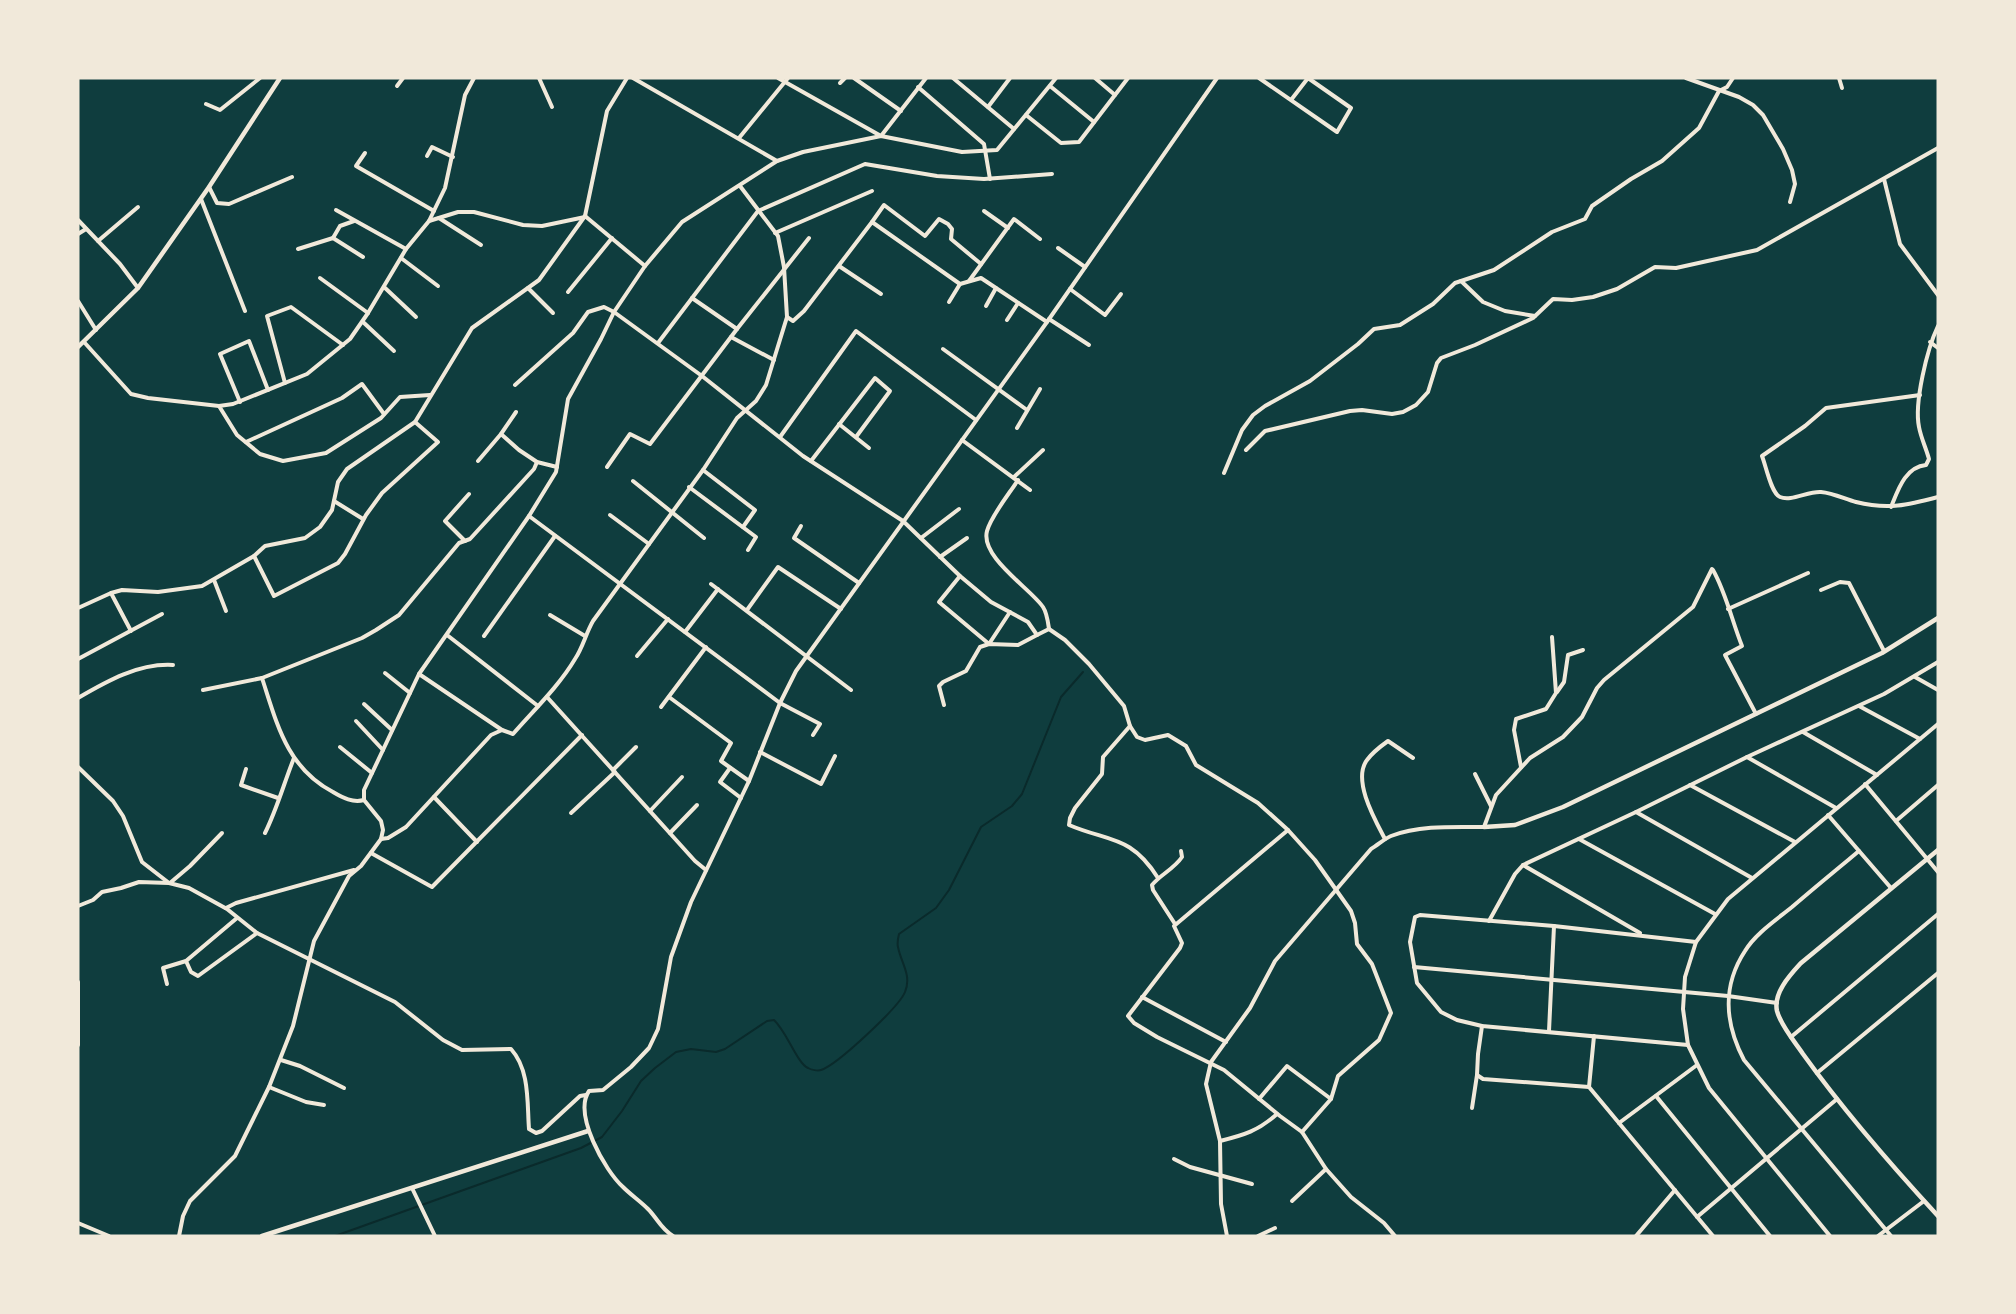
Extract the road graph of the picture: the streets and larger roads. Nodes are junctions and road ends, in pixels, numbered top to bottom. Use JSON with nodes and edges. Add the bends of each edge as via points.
{"nodes":[{"id":1,"x":260,"y":78,"type":"edge"},
{"id":2,"x":280,"y":78,"type":"edge"},
{"id":3,"x":403,"y":78,"type":"edge"},
{"id":4,"x":474,"y":78,"type":"edge"},
{"id":5,"x":539,"y":78,"type":"edge"},
{"id":6,"x":627,"y":78,"type":"edge"},
{"id":7,"x":633,"y":78,"type":"edge"},
{"id":8,"x":778,"y":78,"type":"edge"},
{"id":9,"x":845,"y":78,"type":"edge"},
{"id":10,"x":854,"y":78,"type":"edge"},
{"id":11,"x":926,"y":78,"type":"edge"},
{"id":12,"x":953,"y":78,"type":"edge"},
{"id":13,"x":1010,"y":78,"type":"edge"},
{"id":14,"x":1056,"y":78,"type":"edge"},
{"id":15,"x":1095,"y":78,"type":"edge"},
{"id":16,"x":1128,"y":78,"type":"edge"},
{"id":17,"x":1217,"y":78,"type":"edge"},
{"id":18,"x":1259,"y":78,"type":"edge"},
{"id":19,"x":1686,"y":78,"type":"edge"},
{"id":20,"x":1733,"y":78,"type":"edge"},
{"id":21,"x":1839,"y":78,"type":"edge"},
{"id":22,"x":787,"y":80,"type":"edge"},
{"id":23,"x":959,"y":80,"type":"edge"},
{"id":24,"x":1265,"y":80,"type":"edge"},
{"id":25,"x":840,"y":83,"type":"dead end"},
{"id":26,"x":397,"y":86,"type":"dead end"},
{"id":27,"x":1050,"y":86,"type":"junction"},
{"id":28,"x":918,"y":87,"type":"junction"},
{"id":29,"x":1842,"y":88,"type":"dead end"},
{"id":30,"x":1719,"y":91,"type":"junction"},
{"id":31,"x":1115,"y":95,"type":"junction"},
{"id":32,"x":1290,"y":100,"type":"junction"},
{"id":33,"x":206,"y":104,"type":"dead end"},
{"id":34,"x":552,"y":107,"type":"dead end"},
{"id":35,"x":988,"y":107,"type":"junction"},
{"id":36,"x":900,"y":111,"type":"junction"},
{"id":37,"x":1026,"y":115,"type":"junction"},
{"id":38,"x":1094,"y":122,"type":"junction"},
{"id":39,"x":1014,"y":129,"type":"junction"},
{"id":40,"x":881,"y":136,"type":"junction"},
{"id":41,"x":739,"y":138,"type":"junction"},
{"id":42,"x":1938,"y":148,"type":"edge"},
{"id":43,"x":987,"y":150,"type":"junction"},
{"id":44,"x":365,"y":153,"type":"dead end"},
{"id":45,"x":427,"y":156,"type":"dead end"},
{"id":46,"x":453,"y":157,"type":"junction"},
{"id":47,"x":777,"y":161,"type":"junction"},
{"id":48,"x":1052,"y":174,"type":"dead end"},
{"id":49,"x":292,"y":177,"type":"dead end"},
{"id":50,"x":990,"y":179,"type":"junction"},
{"id":51,"x":1884,"y":179,"type":"junction"},
{"id":52,"x":740,"y":186,"type":"junction"},
{"id":53,"x":209,"y":187,"type":"junction"},
{"id":54,"x":872,"y":191,"type":"dead end"},
{"id":55,"x":201,"y":199,"type":"junction"},
{"id":56,"x":1790,"y":201,"type":"dead end"},
{"id":57,"x":138,"y":207,"type":"dead end"},
{"id":58,"x":336,"y":210,"type":"dead end"},
{"id":59,"x":434,"y":211,"type":"junction"},
{"id":60,"x":758,"y":211,"type":"junction"},
{"id":61,"x":984,"y":211,"type":"dead end"},
{"id":62,"x":585,"y":216,"type":"junction"},
{"id":63,"x":439,"y":218,"type":"junction"},
{"id":64,"x":78,"y":220,"type":"edge"},
{"id":65,"x":354,"y":221,"type":"junction"},
{"id":66,"x":429,"y":221,"type":"junction"},
{"id":67,"x":872,"y":222,"type":"junction"},
{"id":68,"x":1008,"y":228,"type":"junction"},
{"id":69,"x":86,"y":229,"type":"junction"},
{"id":70,"x":775,"y":233,"type":"junction"},
{"id":71,"x":78,"y":234,"type":"edge"},
{"id":72,"x":333,"y":238,"type":"junction"},
{"id":73,"x":612,"y":238,"type":"junction"},
{"id":74,"x":809,"y":238,"type":"dead end"},
{"id":75,"x":1040,"y":239,"type":"dead end"},
{"id":76,"x":98,"y":241,"type":"junction"},
{"id":77,"x":481,"y":245,"type":"dead end"},
{"id":78,"x":1058,"y":248,"type":"dead end"},
{"id":79,"x":298,"y":249,"type":"dead end"},
{"id":80,"x":406,"y":249,"type":"junction"},
{"id":81,"x":363,"y":257,"type":"dead end"},
{"id":82,"x":401,"y":258,"type":"junction"},
{"id":83,"x":981,"y":264,"type":"junction"},
{"id":84,"x":645,"y":266,"type":"junction"},
{"id":85,"x":839,"y":266,"type":"junction"},
{"id":86,"x":784,"y":267,"type":"junction"},
{"id":87,"x":1085,"y":267,"type":"junction"},
{"id":88,"x":320,"y":278,"type":"dead end"},
{"id":89,"x":968,"y":281,"type":"junction"},
{"id":90,"x":1461,"y":281,"type":"junction"},
{"id":91,"x":960,"y":284,"type":"junction"},
{"id":92,"x":438,"y":286,"type":"dead end"},
{"id":93,"x":384,"y":287,"type":"junction"},
{"id":94,"x":138,"y":288,"type":"junction"},
{"id":95,"x":528,"y":288,"type":"junction"},
{"id":96,"x":996,"y":288,"type":"junction"},
{"id":97,"x":1070,"y":289,"type":"junction"},
{"id":98,"x":568,"y":291,"type":"dead end"},
{"id":99,"x":881,"y":294,"type":"dead end"},
{"id":100,"x":1121,"y":294,"type":"dead end"},
{"id":101,"x":1938,"y":295,"type":"edge"},
{"id":102,"x":692,"y":298,"type":"junction"},
{"id":103,"x":78,"y":301,"type":"edge"},
{"id":104,"x":949,"y":302,"type":"dead end"},
{"id":105,"x":1018,"y":303,"type":"junction"},
{"id":106,"x":986,"y":306,"type":"dead end"},
{"id":107,"x":245,"y":311,"type":"dead end"},
{"id":108,"x":614,"y":312,"type":"junction"},
{"id":109,"x":368,"y":313,"type":"junction"},
{"id":110,"x":553,"y":313,"type":"dead end"},
{"id":111,"x":1535,"y":316,"type":"junction"},
{"id":112,"x":416,"y":317,"type":"dead end"},
{"id":113,"x":787,"y":317,"type":"junction"},
{"id":114,"x":1007,"y":320,"type":"dead end"},
{"id":115,"x":1048,"y":321,"type":"junction"},
{"id":116,"x":363,"y":322,"type":"junction"},
{"id":117,"x":1938,"y":326,"type":"edge"},
{"id":118,"x":737,"y":328,"type":"junction"},
{"id":119,"x":96,"y":330,"type":"junction"},
{"id":120,"x":731,"y":337,"type":"junction"},
{"id":121,"x":84,"y":342,"type":"junction"},
{"id":122,"x":1930,"y":342,"type":"junction"},
{"id":123,"x":658,"y":343,"type":"junction"},
{"id":124,"x":343,"y":345,"type":"junction"},
{"id":125,"x":1089,"y":345,"type":"dead end"},
{"id":126,"x":78,"y":347,"type":"edge"},
{"id":127,"x":1938,"y":348,"type":"edge"},
{"id":128,"x":943,"y":350,"type":"dead end"},
{"id":129,"x":394,"y":351,"type":"dead end"},
{"id":130,"x":774,"y":360,"type":"junction"},
{"id":131,"x":702,"y":376,"type":"junction"},
{"id":132,"x":285,"y":383,"type":"junction"},
{"id":133,"x":515,"y":385,"type":"dead end"},
{"id":134,"x":999,"y":388,"type":"junction"},
{"id":135,"x":1040,"y":389,"type":"dead end"},
{"id":136,"x":268,"y":390,"type":"junction"},
{"id":137,"x":431,"y":394,"type":"junction"},
{"id":138,"x":1920,"y":394,"type":"junction"},
{"id":139,"x":240,"y":402,"type":"junction"},
{"id":140,"x":219,"y":406,"type":"junction"},
{"id":141,"x":1027,"y":410,"type":"junction"},
{"id":142,"x":746,"y":411,"type":"junction"},
{"id":143,"x":516,"y":412,"type":"dead end"},
{"id":144,"x":384,"y":414,"type":"junction"},
{"id":145,"x":976,"y":420,"type":"junction"},
{"id":146,"x":415,"y":422,"type":"junction"},
{"id":147,"x":839,"y":424,"type":"junction"},
{"id":148,"x":1017,"y":428,"type":"dead end"},
{"id":149,"x":501,"y":434,"type":"junction"},
{"id":150,"x":780,"y":437,"type":"junction"},
{"id":151,"x":856,"y":437,"type":"junction"},
{"id":152,"x":962,"y":440,"type":"junction"},
{"id":153,"x":246,"y":442,"type":"junction"},
{"id":154,"x":869,"y":448,"type":"dead end"},
{"id":155,"x":1043,"y":450,"type":"dead end"},
{"id":156,"x":1246,"y":450,"type":"dead end"},
{"id":157,"x":478,"y":461,"type":"dead end"},
{"id":158,"x":811,"y":461,"type":"junction"},
{"id":159,"x":537,"y":462,"type":"junction"},
{"id":160,"x":557,"y":467,"type":"junction"},
{"id":161,"x":607,"y":467,"type":"dead end"},
{"id":162,"x":703,"y":470,"type":"junction"},
{"id":163,"x":1224,"y":472,"type":"dead end"},
{"id":164,"x":1016,"y":479,"type":"junction"},
{"id":165,"x":633,"y":481,"type":"dead end"},
{"id":166,"x":689,"y":487,"type":"junction"},
{"id":167,"x":1030,"y":490,"type":"dead end"},
{"id":168,"x":469,"y":494,"type":"dead end"},
{"id":169,"x":1938,"y":497,"type":"edge"},
{"id":170,"x":334,"y":501,"type":"junction"},
{"id":171,"x":1890,"y":507,"type":"junction"},
{"id":172,"x":958,"y":508,"type":"dead end"},
{"id":173,"x":672,"y":512,"type":"junction"},
{"id":174,"x":610,"y":515,"type":"dead end"},
{"id":175,"x":529,"y":516,"type":"junction"},
{"id":176,"x":363,"y":519,"type":"junction"},
{"id":177,"x":903,"y":521,"type":"junction"},
{"id":178,"x":801,"y":526,"type":"dead end"},
{"id":179,"x":743,"y":527,"type":"junction"},
{"id":180,"x":555,"y":536,"type":"junction"},
{"id":181,"x":704,"y":538,"type":"dead end"},
{"id":182,"x":921,"y":538,"type":"junction"},
{"id":183,"x":967,"y":538,"type":"dead end"},
{"id":184,"x":465,"y":541,"type":"junction"},
{"id":185,"x":650,"y":544,"type":"junction"},
{"id":186,"x":748,"y":549,"type":"dead end"},
{"id":187,"x":254,"y":556,"type":"junction"},
{"id":188,"x":940,"y":556,"type":"junction"},
{"id":189,"x":1809,"y":573,"type":"dead end"},
{"id":190,"x":960,"y":576,"type":"junction"},
{"id":191,"x":214,"y":580,"type":"junction"},
{"id":192,"x":859,"y":583,"type":"junction"},
{"id":193,"x":621,"y":584,"type":"junction"},
{"id":194,"x":711,"y":584,"type":"dead end"},
{"id":195,"x":718,"y":589,"type":"junction"},
{"id":196,"x":1821,"y":590,"type":"dead end"},
{"id":197,"x":111,"y":593,"type":"junction"},
{"id":198,"x":78,"y":608,"type":"edge"},
{"id":199,"x":841,"y":609,"type":"junction"},
{"id":200,"x":1728,"y":609,"type":"junction"},
{"id":201,"x":747,"y":610,"type":"junction"},
{"id":202,"x":226,"y":611,"type":"dead end"},
{"id":203,"x":1010,"y":612,"type":"junction"},
{"id":204,"x":162,"y":614,"type":"dead end"},
{"id":205,"x":550,"y":615,"type":"dead end"},
{"id":206,"x":1938,"y":618,"type":"edge"},
{"id":207,"x":668,"y":619,"type":"junction"},
{"id":208,"x":1049,"y":629,"type":"junction"},
{"id":209,"x":131,"y":631,"type":"junction"},
{"id":210,"x":685,"y":632,"type":"junction"},
{"id":211,"x":447,"y":635,"type":"junction"},
{"id":212,"x":1037,"y":635,"type":"junction"},
{"id":213,"x":484,"y":636,"type":"dead end"},
{"id":214,"x":585,"y":636,"type":"junction"},
{"id":215,"x":1552,"y":637,"type":"dead end"},
{"id":216,"x":989,"y":644,"type":"junction"},
{"id":217,"x":706,"y":647,"type":"junction"},
{"id":218,"x":1583,"y":650,"type":"dead end"},
{"id":219,"x":1884,"y":651,"type":"junction"},
{"id":220,"x":636,"y":656,"type":"dead end"},
{"id":221,"x":807,"y":656,"type":"junction"},
{"id":222,"x":78,"y":659,"type":"edge"},
{"id":223,"x":1938,"y":662,"type":"edge"},
{"id":224,"x":173,"y":664,"type":"dead end"},
{"id":225,"x":386,"y":672,"type":"dead end"},
{"id":226,"x":419,"y":674,"type":"junction"},
{"id":227,"x":1915,"y":677,"type":"junction"},
{"id":228,"x":262,"y":678,"type":"junction"},
{"id":229,"x":203,"y":690,"type":"dead end"},
{"id":230,"x":851,"y":690,"type":"dead end"},
{"id":231,"x":1938,"y":690,"type":"edge"},
{"id":232,"x":410,"y":693,"type":"junction"},
{"id":233,"x":1556,"y":693,"type":"junction"},
{"id":234,"x":547,"y":697,"type":"junction"},
{"id":235,"x":669,"y":697,"type":"junction"},
{"id":236,"x":78,"y":698,"type":"edge"},
{"id":237,"x":780,"y":703,"type":"junction"},
{"id":238,"x":364,"y":704,"type":"dead end"},
{"id":239,"x":944,"y":705,"type":"dead end"},
{"id":240,"x":1858,"y":705,"type":"junction"},
{"id":241,"x":538,"y":706,"type":"junction"},
{"id":242,"x":661,"y":707,"type":"dead end"},
{"id":243,"x":1756,"y":714,"type":"junction"},
{"id":244,"x":356,"y":721,"type":"dead end"},
{"id":245,"x":1938,"y":724,"type":"edge"},
{"id":246,"x":1130,"y":726,"type":"junction"},
{"id":247,"x":392,"y":730,"type":"junction"},
{"id":248,"x":502,"y":730,"type":"junction"},
{"id":249,"x":1802,"y":731,"type":"junction"},
{"id":250,"x":582,"y":735,"type":"junction"},
{"id":251,"x":813,"y":735,"type":"dead end"},
{"id":252,"x":1920,"y":739,"type":"junction"},
{"id":253,"x":340,"y":747,"type":"dead end"},
{"id":254,"x":636,"y":747,"type":"dead end"},
{"id":255,"x":383,"y":750,"type":"junction"},
{"id":256,"x":760,"y":752,"type":"junction"},
{"id":257,"x":835,"y":756,"type":"dead end"},
{"id":258,"x":1747,"y":757,"type":"junction"},
{"id":259,"x":295,"y":758,"type":"junction"},
{"id":260,"x":1413,"y":758,"type":"dead end"},
{"id":261,"x":78,"y":767,"type":"edge"},
{"id":262,"x":730,"y":768,"type":"junction"},
{"id":263,"x":1521,"y":768,"type":"junction"},
{"id":264,"x":246,"y":769,"type":"dead end"},
{"id":265,"x":614,"y":771,"type":"junction"},
{"id":266,"x":372,"y":774,"type":"junction"},
{"id":267,"x":1475,"y":774,"type":"dead end"},
{"id":268,"x":1876,"y":775,"type":"junction"},
{"id":269,"x":682,"y":777,"type":"dead end"},
{"id":270,"x":749,"y":781,"type":"junction"},
{"id":271,"x":1865,"y":784,"type":"junction"},
{"id":272,"x":1689,"y":785,"type":"junction"},
{"id":273,"x":1938,"y":785,"type":"edge"},
{"id":274,"x":434,"y":796,"type":"junction"},
{"id":275,"x":279,"y":798,"type":"junction"},
{"id":276,"x":741,"y":798,"type":"junction"},
{"id":277,"x":364,"y":800,"type":"junction"},
{"id":278,"x":697,"y":805,"type":"dead end"},
{"id":279,"x":1491,"y":806,"type":"junction"},
{"id":280,"x":1836,"y":808,"type":"junction"},
{"id":281,"x":650,"y":811,"type":"junction"},
{"id":282,"x":1636,"y":812,"type":"junction"},
{"id":283,"x":571,"y":813,"type":"dead end"},
{"id":284,"x":1828,"y":815,"type":"junction"},
{"id":285,"x":1896,"y":821,"type":"junction"},
{"id":286,"x":1484,"y":827,"type":"junction"},
{"id":287,"x":1288,"y":830,"type":"junction"},
{"id":288,"x":222,"y":833,"type":"dead end"},
{"id":289,"x":266,"y":833,"type":"dead end"},
{"id":290,"x":670,"y":833,"type":"junction"},
{"id":291,"x":381,"y":839,"type":"junction"},
{"id":292,"x":1385,"y":839,"type":"junction"},
{"id":293,"x":1579,"y":839,"type":"junction"},
{"id":294,"x":477,"y":842,"type":"junction"},
{"id":295,"x":1795,"y":842,"type":"junction"},
{"id":296,"x":1938,"y":850,"type":"edge"},
{"id":297,"x":1181,"y":851,"type":"dead end"},
{"id":298,"x":1859,"y":851,"type":"junction"},
{"id":299,"x":371,"y":853,"type":"junction"},
{"id":300,"x":1927,"y":859,"type":"junction"},
{"id":301,"x":1523,"y":865,"type":"junction"},
{"id":302,"x":357,"y":870,"type":"junction"},
{"id":303,"x":706,"y":870,"type":"junction"},
{"id":304,"x":1938,"y":872,"type":"edge"},
{"id":305,"x":1158,"y":878,"type":"junction"},
{"id":306,"x":1752,"y":878,"type":"junction"},
{"id":307,"x":169,"y":883,"type":"junction"},
{"id":308,"x":1891,"y":888,"type":"junction"},
{"id":309,"x":1336,"y":891,"type":"junction"},
{"id":310,"x":78,"y":906,"type":"edge"},
{"id":311,"x":226,"y":908,"type":"junction"},
{"id":312,"x":1715,"y":914,"type":"junction"},
{"id":313,"x":1938,"y":914,"type":"edge"},
{"id":314,"x":237,"y":918,"type":"junction"},
{"id":315,"x":1489,"y":921,"type":"junction"},
{"id":316,"x":1175,"y":924,"type":"junction"},
{"id":317,"x":1554,"y":926,"type":"junction"},
{"id":318,"x":257,"y":933,"type":"junction"},
{"id":319,"x":1644,"y":935,"type":"junction"},
{"id":320,"x":1696,"y":942,"type":"junction"},
{"id":321,"x":309,"y":959,"type":"junction"},
{"id":322,"x":186,"y":961,"type":"junction"},
{"id":323,"x":1414,"y":967,"type":"junction"},
{"id":324,"x":1938,"y":973,"type":"edge"},
{"id":325,"x":1551,"y":979,"type":"junction"},
{"id":326,"x":78,"y":982,"type":"edge"},
{"id":327,"x":167,"y":984,"type":"dead end"},
{"id":328,"x":1684,"y":992,"type":"junction"},
{"id":329,"x":1728,"y":996,"type":"junction"},
{"id":330,"x":1142,"y":997,"type":"junction"},
{"id":331,"x":1778,"y":1003,"type":"junction"},
{"id":332,"x":1482,"y":1026,"type":"junction"},
{"id":333,"x":1549,"y":1031,"type":"junction"},
{"id":334,"x":1594,"y":1036,"type":"junction"},
{"id":335,"x":1791,"y":1037,"type":"junction"},
{"id":336,"x":1226,"y":1042,"type":"junction"},
{"id":337,"x":78,"y":1045,"type":"edge"},
{"id":338,"x":1688,"y":1045,"type":"junction"},
{"id":339,"x":280,"y":1060,"type":"junction"},
{"id":340,"x":1211,"y":1062,"type":"junction"},
{"id":341,"x":1697,"y":1065,"type":"junction"},
{"id":342,"x":1817,"y":1073,"type":"junction"},
{"id":343,"x":1477,"y":1075,"type":"junction"},
{"id":344,"x":269,"y":1087,"type":"junction"},
{"id":345,"x":1589,"y":1087,"type":"junction"},
{"id":346,"x":344,"y":1088,"type":"dead end"},
{"id":347,"x":586,"y":1095,"type":"junction"},
{"id":348,"x":1656,"y":1096,"type":"junction"},
{"id":349,"x":1259,"y":1099,"type":"junction"},
{"id":350,"x":1331,"y":1099,"type":"junction"},
{"id":351,"x":1838,"y":1099,"type":"junction"},
{"id":352,"x":324,"y":1106,"type":"dead end"},
{"id":353,"x":1472,"y":1108,"type":"dead end"},
{"id":354,"x":1277,"y":1114,"type":"junction"},
{"id":355,"x":1619,"y":1123,"type":"junction"},
{"id":356,"x":1802,"y":1129,"type":"junction"},
{"id":357,"x":588,"y":1131,"type":"junction"},
{"id":358,"x":1302,"y":1132,"type":"junction"},
{"id":359,"x":1220,"y":1141,"type":"junction"},
{"id":360,"x":1174,"y":1159,"type":"dead end"},
{"id":361,"x":1766,"y":1160,"type":"junction"},
{"id":362,"x":1326,"y":1169,"type":"junction"},
{"id":363,"x":1222,"y":1176,"type":"junction"},
{"id":364,"x":1252,"y":1184,"type":"dead end"},
{"id":365,"x":411,"y":1187,"type":"junction"},
{"id":366,"x":1731,"y":1188,"type":"junction"},
{"id":367,"x":1675,"y":1190,"type":"junction"},
{"id":368,"x":1292,"y":1201,"type":"dead end"},
{"id":369,"x":1924,"y":1201,"type":"junction"},
{"id":370,"x":1938,"y":1216,"type":"edge"},
{"id":371,"x":1697,"y":1217,"type":"junction"},
{"id":372,"x":78,"y":1223,"type":"edge"},
{"id":373,"x":1275,"y":1227,"type":"dead end"},
{"id":374,"x":1886,"y":1230,"type":"junction"},
{"id":375,"x":110,"y":1236,"type":"edge"},
{"id":376,"x":179,"y":1236,"type":"edge"},
{"id":377,"x":262,"y":1236,"type":"edge"},
{"id":378,"x":435,"y":1236,"type":"edge"},
{"id":379,"x":673,"y":1236,"type":"edge"},
{"id":380,"x":1227,"y":1236,"type":"edge"},
{"id":381,"x":1258,"y":1236,"type":"edge"},
{"id":382,"x":1395,"y":1236,"type":"edge"},
{"id":383,"x":1636,"y":1236,"type":"edge"},
{"id":384,"x":1713,"y":1236,"type":"edge"},
{"id":385,"x":1770,"y":1236,"type":"edge"},
{"id":386,"x":1830,"y":1236,"type":"edge"},
{"id":387,"x":1878,"y":1236,"type":"edge"},
{"id":388,"x":1891,"y":1236,"type":"edge"}],
"edges":[{"from":1,"to":33,"type":"street","via":[[220,111]]},
{"from":2,"to":53,"type":"street"},
{"from":3,"to":26,"type":"street"},
{"from":4,"to":46,"type":"street","via":[[465,95]]},
{"from":5,"to":34,"type":"street"},
{"from":6,"to":62,"type":"street","via":[[607,111]]},
{"from":7,"to":41,"type":"street"},
{"from":8,"to":22,"type":"street"},
{"from":9,"to":25,"type":"street"},
{"from":10,"to":36,"type":"street"},
{"from":11,"to":28,"type":"street"},
{"from":12,"to":23,"type":"street"},
{"from":13,"to":35,"type":"street"},
{"from":14,"to":27,"type":"street"},
{"from":15,"to":31,"type":"street"},
{"from":16,"to":31,"type":"street"},
{"from":17,"to":87,"type":"street"},
{"from":18,"to":24,"type":"street"},
{"from":19,"to":30,"type":"street"},
{"from":20,"to":30,"type":"street"},
{"from":21,"to":29,"type":"street"},
{"from":22,"to":40,"type":"street"},
{"from":22,"to":41,"type":"street"},
{"from":23,"to":35,"type":"street"},
{"from":24,"to":32,"type":"street"},
{"from":27,"to":37,"type":"street"},
{"from":27,"to":38,"type":"street"},
{"from":28,"to":36,"type":"street"},
{"from":28,"to":43,"type":"street"},
{"from":30,"to":56,"type":"street","via":[[1739,97],[1763,115],[1783,149],[1796,184]]},
{"from":30,"to":90,"type":"street","via":[[1699,128],[1662,161],[1592,206],[1586,219],[1552,232],[1494,270]]},
{"from":31,"to":38,"type":"street"},
{"from":32,"to":32,"type":"street","via":[[1337,132],[1351,108],[1308,78]]},
{"from":35,"to":39,"type":"street"},
{"from":36,"to":40,"type":"street"},
{"from":37,"to":38,"type":"street","via":[[1061,143],[1079,142]]},
{"from":37,"to":39,"type":"street"},
{"from":39,"to":43,"type":"street","via":[[997,150]]},
{"from":40,"to":43,"type":"street","via":[[962,152]]},
{"from":40,"to":47,"type":"street"},
{"from":41,"to":47,"type":"street"},
{"from":42,"to":51,"type":"street"},
{"from":43,"to":50,"type":"street"},
{"from":44,"to":59,"type":"street","via":[[356,166]]},
{"from":45,"to":46,"type":"street","via":[[432,147]]},
{"from":46,"to":59,"type":"street"},
{"from":47,"to":52,"type":"street"},
{"from":48,"to":50,"type":"street"},
{"from":49,"to":53,"type":"street","via":[[229,204],[217,203]]},
{"from":50,"to":60,"type":"street","via":[[937,176],[865,164]]},
{"from":51,"to":101,"type":"street","via":[[1900,244]]},
{"from":51,"to":111,"type":"street","via":[[1757,250],[1676,268],[1655,267],[1617,289],[1593,297],[1553,300]]},
{"from":52,"to":60,"type":"street"},
{"from":52,"to":84,"type":"street","via":[[682,222]]},
{"from":53,"to":55,"type":"street"},
{"from":54,"to":70,"type":"street"},
{"from":55,"to":94,"type":"street"},
{"from":55,"to":107,"type":"street"},
{"from":57,"to":76,"type":"street"},
{"from":58,"to":65,"type":"street"},
{"from":59,"to":66,"type":"street"},
{"from":60,"to":70,"type":"street"},
{"from":60,"to":102,"type":"street"},
{"from":61,"to":68,"type":"street"},
{"from":62,"to":63,"type":"street","via":[[542,226],[522,225],[474,212]]},
{"from":62,"to":73,"type":"street"},
{"from":62,"to":95,"type":"street","via":[[539,280]]},
{"from":63,"to":66,"type":"street"},
{"from":63,"to":77,"type":"street"},
{"from":64,"to":69,"type":"street"},
{"from":65,"to":72,"type":"street","via":[[340,226]]},
{"from":65,"to":80,"type":"street"},
{"from":66,"to":80,"type":"street"},
{"from":67,"to":83,"type":"street","via":[[884,205],[925,236],[939,219],[952,229],[951,239]]},
{"from":67,"to":85,"type":"street"},
{"from":67,"to":91,"type":"street"},
{"from":68,"to":75,"type":"street","via":[[1014,219]]},
{"from":68,"to":83,"type":"street"},
{"from":69,"to":71,"type":"street"},
{"from":69,"to":76,"type":"street"},
{"from":70,"to":86,"type":"street"},
{"from":72,"to":79,"type":"street"},
{"from":72,"to":81,"type":"street"},
{"from":73,"to":84,"type":"street"},
{"from":73,"to":98,"type":"street"},
{"from":74,"to":86,"type":"street"},
{"from":76,"to":94,"type":"street"},
{"from":78,"to":87,"type":"street"},
{"from":80,"to":82,"type":"street"},
{"from":82,"to":92,"type":"street"},
{"from":82,"to":93,"type":"street"},
{"from":83,"to":89,"type":"street"},
{"from":84,"to":108,"type":"street"},
{"from":85,"to":99,"type":"street"},
{"from":85,"to":113,"type":"street","via":[[804,312],[793,321]]},
{"from":86,"to":113,"type":"street"},
{"from":86,"to":118,"type":"street"},
{"from":87,"to":97,"type":"street"},
{"from":88,"to":109,"type":"street"},
{"from":89,"to":91,"type":"street"},
{"from":89,"to":96,"type":"street","via":[[981,278]]},
{"from":90,"to":111,"type":"street","via":[[1483,302]]},
{"from":90,"to":163,"type":"street","via":[[1400,326],[1374,329],[1310,381],[1253,415],[1242,430]]},
{"from":91,"to":104,"type":"street"},
{"from":93,"to":109,"type":"street"},
{"from":93,"to":112,"type":"street"},
{"from":94,"to":119,"type":"street"},
{"from":95,"to":110,"type":"street"},
{"from":95,"to":137,"type":"street","via":[[472,328]]},
{"from":96,"to":105,"type":"street"},
{"from":96,"to":106,"type":"street"},
{"from":97,"to":100,"type":"street","via":[[1105,315]]},
{"from":97,"to":115,"type":"street"},
{"from":102,"to":118,"type":"street"},
{"from":102,"to":123,"type":"street"},
{"from":103,"to":119,"type":"street"},
{"from":105,"to":114,"type":"street"},
{"from":105,"to":115,"type":"street"},
{"from":108,"to":123,"type":"street"},
{"from":108,"to":133,"type":"street","via":[[604,307],[588,312],[573,333]]},
{"from":108,"to":160,"type":"street","via":[[568,399]]},
{"from":109,"to":116,"type":"street"},
{"from":111,"to":156,"type":"street","via":[[1441,358],[1428,392],[1403,412],[1350,411],[1265,431]]},
{"from":113,"to":130,"type":"street"},
{"from":115,"to":125,"type":"street"},
{"from":115,"to":134,"type":"street"},
{"from":116,"to":124,"type":"street"},
{"from":116,"to":129,"type":"street"},
{"from":117,"to":122,"type":"street"},
{"from":118,"to":120,"type":"street"},
{"from":119,"to":121,"type":"street"},
{"from":120,"to":130,"type":"street"},
{"from":120,"to":131,"type":"street"},
{"from":121,"to":126,"type":"street"},
{"from":121,"to":140,"type":"street","via":[[130,394]]},
{"from":122,"to":127,"type":"street"},
{"from":122,"to":138,"type":"street"},
{"from":123,"to":131,"type":"street"},
{"from":124,"to":132,"type":"street","via":[[307,374]]},
{"from":124,"to":132,"type":"street","via":[[291,307],[267,316]]},
{"from":128,"to":134,"type":"street"},
{"from":130,"to":142,"type":"street","via":[[766,385]]},
{"from":131,"to":142,"type":"street"},
{"from":131,"to":161,"type":"street","via":[[650,444],[630,434]]},
{"from":132,"to":136,"type":"street"},
{"from":134,"to":141,"type":"street"},
{"from":134,"to":145,"type":"street"},
{"from":135,"to":141,"type":"street"},
{"from":136,"to":139,"type":"street"},
{"from":136,"to":139,"type":"street","via":[[249,341],[220,354]]},
{"from":137,"to":144,"type":"street","via":[[400,397]]},
{"from":137,"to":146,"type":"street"},
{"from":138,"to":171,"type":"street","via":[[1919,426],[1929,459],[1926,465],[1906,475]]},
{"from":138,"to":171,"type":"street","via":[[1826,408],[1762,456],[1779,497],[1823,492]]},
{"from":139,"to":140,"type":"street"},
{"from":140,"to":153,"type":"street"},
{"from":141,"to":148,"type":"street"},
{"from":142,"to":150,"type":"street"},
{"from":142,"to":162,"type":"street","via":[[737,418]]},
{"from":143,"to":149,"type":"street"},
{"from":144,"to":153,"type":"street","via":[[326,453],[283,461],[260,454]]},
{"from":144,"to":153,"type":"street","via":[[363,384],[342,398]]},
{"from":145,"to":150,"type":"street","via":[[856,331]]},
{"from":145,"to":152,"type":"street"},
{"from":146,"to":170,"type":"street","via":[[347,469]]},
{"from":146,"to":176,"type":"street","via":[[438,442],[382,493]]},
{"from":147,"to":151,"type":"street"},
{"from":147,"to":151,"type":"street","via":[[875,378],[890,391]]},
{"from":147,"to":158,"type":"street"},
{"from":149,"to":157,"type":"street"},
{"from":149,"to":159,"type":"street"},
{"from":150,"to":158,"type":"street"},
{"from":151,"to":154,"type":"street"},
{"from":152,"to":164,"type":"street"},
{"from":152,"to":177,"type":"street"},
{"from":155,"to":164,"type":"street"},
{"from":158,"to":177,"type":"street"},
{"from":159,"to":160,"type":"street"},
{"from":159,"to":184,"type":"street","via":[[471,539]]},
{"from":160,"to":175,"type":"street"},
{"from":162,"to":166,"type":"street"},
{"from":162,"to":179,"type":"street","via":[[755,510]]},
{"from":164,"to":167,"type":"street"},
{"from":164,"to":208,"type":"street","via":[[989,525],[987,542],[1006,571],[1044,609]]},
{"from":165,"to":173,"type":"street"},
{"from":166,"to":173,"type":"street"},
{"from":166,"to":179,"type":"street"},
{"from":168,"to":184,"type":"street","via":[[445,521]]},
{"from":169,"to":171,"type":"street"},
{"from":170,"to":176,"type":"street"},
{"from":170,"to":187,"type":"street","via":[[326,520],[315,532],[305,538],[265,546]]},
{"from":172,"to":182,"type":"street"},
{"from":173,"to":181,"type":"street"},
{"from":173,"to":185,"type":"street"},
{"from":174,"to":185,"type":"street"},
{"from":175,"to":180,"type":"street"},
{"from":175,"to":211,"type":"street"},
{"from":176,"to":187,"type":"street","via":[[338,564],[274,596]]},
{"from":177,"to":182,"type":"street"},
{"from":177,"to":192,"type":"street"},
{"from":178,"to":192,"type":"street","via":[[794,538]]},
{"from":179,"to":186,"type":"street","via":[[756,537]]},
{"from":180,"to":193,"type":"street"},
{"from":180,"to":213,"type":"street"},
{"from":182,"to":188,"type":"street"},
{"from":183,"to":188,"type":"street"},
{"from":184,"to":228,"type":"street","via":[[459,543],[399,615],[362,638]]},
{"from":185,"to":193,"type":"street"},
{"from":187,"to":191,"type":"street"},
{"from":188,"to":190,"type":"street"},
{"from":189,"to":200,"type":"street"},
{"from":190,"to":203,"type":"street"},
{"from":190,"to":216,"type":"street","via":[[939,602]]},
{"from":191,"to":197,"type":"street","via":[[202,586],[158,592]]},
{"from":191,"to":202,"type":"street"},
{"from":192,"to":199,"type":"street"},
{"from":193,"to":207,"type":"street"},
{"from":193,"to":214,"type":"street"},
{"from":194,"to":195,"type":"street"},
{"from":195,"to":201,"type":"street"},
{"from":195,"to":210,"type":"street"},
{"from":196,"to":219,"type":"street","via":[[1840,582],[1849,583]]},
{"from":197,"to":198,"type":"street"},
{"from":197,"to":209,"type":"street"},
{"from":199,"to":201,"type":"street","via":[[778,567]]},
{"from":199,"to":221,"type":"street"},
{"from":200,"to":243,"type":"street","via":[[1742,646],[1725,655]]},
{"from":200,"to":263,"type":"street","via":[[1712,569],[1693,608],[1604,680],[1582,717],[1563,737],[1539,750]]},
{"from":201,"to":221,"type":"street"},
{"from":203,"to":212,"type":"street","via":[[1028,622]]},
{"from":203,"to":216,"type":"street"},
{"from":204,"to":209,"type":"street"},
{"from":205,"to":214,"type":"street"},
{"from":206,"to":219,"type":"street"},
{"from":207,"to":210,"type":"street"},
{"from":207,"to":220,"type":"street"},
{"from":208,"to":212,"type":"street"},
{"from":208,"to":246,"type":"street","via":[[1089,664],[1124,706]]},
{"from":209,"to":222,"type":"street"},
{"from":210,"to":217,"type":"street"},
{"from":211,"to":226,"type":"street"},
{"from":211,"to":241,"type":"street"},
{"from":212,"to":216,"type":"street","via":[[1018,645]]},
{"from":214,"to":234,"type":"street","via":[[576,658]]},
{"from":215,"to":233,"type":"street"},
{"from":216,"to":239,"type":"street","via":[[976,651],[966,671],[939,686]]},
{"from":217,"to":235,"type":"street"},
{"from":217,"to":237,"type":"street"},
{"from":218,"to":233,"type":"street","via":[[1568,655],[1564,682]]},
{"from":219,"to":243,"type":"street"},
{"from":221,"to":230,"type":"street"},
{"from":221,"to":237,"type":"street"},
{"from":223,"to":227,"type":"street"},
{"from":224,"to":236,"type":"street","via":[[131,671]]},
{"from":225,"to":232,"type":"street"},
{"from":226,"to":232,"type":"street"},
{"from":226,"to":248,"type":"street"},
{"from":227,"to":231,"type":"street"},
{"from":227,"to":240,"type":"street"},
{"from":228,"to":229,"type":"street"},
{"from":228,"to":259,"type":"street","via":[[278,729]]},
{"from":232,"to":247,"type":"street"},
{"from":233,"to":263,"type":"street","via":[[1546,709],[1516,719],[1514,730]]},
{"from":234,"to":241,"type":"street"},
{"from":234,"to":250,"type":"street"},
{"from":235,"to":242,"type":"street"},
{"from":235,"to":262,"type":"street","via":[[731,743],[721,761]]},
{"from":237,"to":251,"type":"street","via":[[820,724]]},
{"from":237,"to":256,"type":"street"},
{"from":238,"to":247,"type":"street"},
{"from":240,"to":249,"type":"street"},
{"from":240,"to":252,"type":"street"},
{"from":241,"to":248,"type":"street","via":[[513,734]]},
{"from":243,"to":286,"type":"street","via":[[1531,820]]},
{"from":244,"to":255,"type":"street"},
{"from":245,"to":252,"type":"street"},
{"from":246,"to":287,"type":"street","via":[[1137,737],[1145,740],[1168,735],[1174,738],[1186,746],[1196,765],[1258,803]]},
{"from":246,"to":305,"type":"street","via":[[1103,756],[1102,774],[1075,808],[1069,825],[1127,845]]},
{"from":247,"to":255,"type":"street"},
{"from":248,"to":274,"type":"street","via":[[491,735]]},
{"from":249,"to":258,"type":"street"},
{"from":249,"to":268,"type":"street"},
{"from":250,"to":265,"type":"street"},
{"from":250,"to":294,"type":"street"},
{"from":252,"to":268,"type":"street"},
{"from":253,"to":266,"type":"street"},
{"from":254,"to":265,"type":"street"},
{"from":255,"to":266,"type":"street"},
{"from":256,"to":257,"type":"street","via":[[820,784]]},
{"from":256,"to":270,"type":"street"},
{"from":258,"to":272,"type":"street"},
{"from":258,"to":280,"type":"street"},
{"from":259,"to":275,"type":"street"},
{"from":259,"to":277,"type":"street","via":[[324,788],[346,799]]},
{"from":260,"to":292,"type":"street","via":[[1388,741],[1366,760],[1361,776]]},
{"from":261,"to":307,"type":"street","via":[[118,809],[142,862]]},
{"from":262,"to":270,"type":"street"},
{"from":262,"to":276,"type":"street","via":[[720,783]]},
{"from":263,"to":279,"type":"street"},
{"from":264,"to":275,"type":"street","via":[[242,784]]},
{"from":265,"to":281,"type":"street"},
{"from":265,"to":283,"type":"street"},
{"from":266,"to":277,"type":"street"},
{"from":267,"to":279,"type":"street"},
{"from":268,"to":271,"type":"street"},
{"from":269,"to":281,"type":"street"},
{"from":270,"to":276,"type":"street"},
{"from":271,"to":280,"type":"street"},
{"from":271,"to":285,"type":"street"},
{"from":272,"to":282,"type":"street"},
{"from":272,"to":295,"type":"street"},
{"from":273,"to":285,"type":"street"},
{"from":274,"to":291,"type":"street","via":[[406,827]]},
{"from":274,"to":294,"type":"street"},
{"from":275,"to":289,"type":"street"},
{"from":276,"to":303,"type":"street"},
{"from":277,"to":291,"type":"street","via":[[381,821]]},
{"from":278,"to":290,"type":"street"},
{"from":279,"to":286,"type":"street"},
{"from":280,"to":284,"type":"street"},
{"from":281,"to":290,"type":"street"},
{"from":282,"to":293,"type":"street"},
{"from":282,"to":306,"type":"street"},
{"from":284,"to":295,"type":"street"},
{"from":284,"to":298,"type":"street"},
{"from":285,"to":300,"type":"street"},
{"from":286,"to":292,"type":"street","via":[[1427,829]]},
{"from":287,"to":309,"type":"street"},
{"from":287,"to":316,"type":"street"},
{"from":288,"to":307,"type":"street"},
{"from":290,"to":303,"type":"street"},
{"from":291,"to":299,"type":"street"},
{"from":292,"to":309,"type":"street","via":[[1371,849]]},
{"from":293,"to":301,"type":"street"},
{"from":293,"to":312,"type":"street"},
{"from":294,"to":299,"type":"street","via":[[432,887]]},
{"from":295,"to":306,"type":"street"},
{"from":296,"to":300,"type":"street"},
{"from":297,"to":305,"type":"street","via":[[1178,864]]},
{"from":298,"to":308,"type":"street"},
{"from":298,"to":329,"type":"street","via":[[1745,950],[1732,976]]},
{"from":299,"to":302,"type":"street"},
{"from":300,"to":304,"type":"street"},
{"from":300,"to":308,"type":"street"},
{"from":301,"to":315,"type":"street"},
{"from":301,"to":319,"type":"street"},
{"from":302,"to":311,"type":"street"},
{"from":302,"to":321,"type":"street","via":[[349,876],[319,931]]},
{"from":303,"to":347,"type":"street","via":[[671,957],[658,1029],[649,1048],[603,1090]]},
{"from":305,"to":316,"type":"street","via":[[1153,890]]},
{"from":306,"to":312,"type":"street"},
{"from":307,"to":310,"type":"street","via":[[139,882],[102,892]]},
{"from":307,"to":311,"type":"street","via":[[189,888]]},
{"from":308,"to":331,"type":"street","via":[[1801,963],[1785,982]]},
{"from":309,"to":336,"type":"street","via":[[1275,961],[1251,1008]]},
{"from":309,"to":350,"type":"street","via":[[1351,911],[1357,944],[1372,964],[1391,1013],[1379,1041],[1338,1076]]},
{"from":311,"to":314,"type":"street"},
{"from":312,"to":320,"type":"street"},
{"from":313,"to":335,"type":"street"},
{"from":314,"to":318,"type":"street"},
{"from":314,"to":322,"type":"street"},
{"from":315,"to":317,"type":"street"},
{"from":315,"to":323,"type":"street","via":[[1415,917],[1410,942]]},
{"from":316,"to":330,"type":"street","via":[[1180,948]]},
{"from":317,"to":319,"type":"street"},
{"from":317,"to":325,"type":"street"},
{"from":318,"to":321,"type":"street"},
{"from":318,"to":322,"type":"street","via":[[198,976]]},
{"from":319,"to":320,"type":"street"},
{"from":320,"to":328,"type":"street"},
{"from":321,"to":339,"type":"street"},
{"from":321,"to":347,"type":"street","via":[[396,1002],[443,1040],[462,1050],[511,1049],[525,1073],[529,1129],[536,1133]]},
{"from":322,"to":327,"type":"street","via":[[163,968]]},
{"from":323,"to":325,"type":"street"},
{"from":323,"to":332,"type":"street","via":[[1417,983],[1441,1012]]},
{"from":324,"to":342,"type":"street"},
{"from":325,"to":328,"type":"street"},
{"from":325,"to":333,"type":"street"},
{"from":326,"to":337,"type":"street"},
{"from":328,"to":329,"type":"street"},
{"from":328,"to":338,"type":"street"},
{"from":329,"to":331,"type":"street"},
{"from":329,"to":356,"type":"street","via":[[1731,1029],[1744,1060]]},
{"from":330,"to":336,"type":"street"},
{"from":330,"to":340,"type":"street","via":[[1128,1016],[1134,1023]]},
{"from":331,"to":335,"type":"street","via":[[1777,1011]]},
{"from":332,"to":333,"type":"street"},
{"from":332,"to":343,"type":"street"},
{"from":333,"to":334,"type":"street"},
{"from":334,"to":338,"type":"street"},
{"from":334,"to":345,"type":"street"},
{"from":335,"to":342,"type":"street"},
{"from":336,"to":340,"type":"street"},
{"from":338,"to":341,"type":"street"},
{"from":339,"to":344,"type":"street"},
{"from":339,"to":346,"type":"street"},
{"from":340,"to":349,"type":"street"},
{"from":340,"to":359,"type":"street","via":[[1206,1084]]},
{"from":341,"to":348,"type":"street"},
{"from":341,"to":361,"type":"street","via":[[1709,1088]]},
{"from":342,"to":351,"type":"street"},
{"from":343,"to":345,"type":"street","via":[[1483,1079]]},
{"from":343,"to":353,"type":"street"},
{"from":344,"to":352,"type":"street"},
{"from":344,"to":376,"type":"street","via":[[234,1155],[190,1202]]},
{"from":345,"to":355,"type":"street"},
{"from":347,"to":357,"type":"street"},
{"from":348,"to":355,"type":"street"},
{"from":348,"to":366,"type":"street"},
{"from":349,"to":350,"type":"street","via":[[1287,1066]]},
{"from":349,"to":354,"type":"street"},
{"from":350,"to":358,"type":"street"},
{"from":351,"to":356,"type":"street"},
{"from":351,"to":369,"type":"street"},
{"from":354,"to":358,"type":"street"},
{"from":354,"to":359,"type":"street","via":[[1263,1127]]},
{"from":355,"to":367,"type":"street"},
{"from":356,"to":361,"type":"street"},
{"from":356,"to":374,"type":"street"},
{"from":357,"to":365,"type":"street"},
{"from":357,"to":379,"type":"street","via":[[618,1181]]},
{"from":358,"to":362,"type":"street"},
{"from":359,"to":363,"type":"street"},
{"from":360,"to":363,"type":"street"},
{"from":361,"to":366,"type":"street"},
{"from":361,"to":386,"type":"street"},
{"from":362,"to":368,"type":"street"},
{"from":362,"to":382,"type":"street"},
{"from":363,"to":364,"type":"street"},
{"from":363,"to":380,"type":"street","via":[[1221,1204]]},
{"from":365,"to":377,"type":"street"},
{"from":365,"to":378,"type":"street"},
{"from":366,"to":371,"type":"street"},
{"from":366,"to":385,"type":"street"},
{"from":367,"to":371,"type":"street"},
{"from":367,"to":383,"type":"street"},
{"from":369,"to":370,"type":"street"},
{"from":369,"to":374,"type":"street"},
{"from":371,"to":384,"type":"street"},
{"from":372,"to":375,"type":"street"},
{"from":373,"to":381,"type":"street"},
{"from":374,"to":387,"type":"street"},
{"from":374,"to":388,"type":"street"}]}
